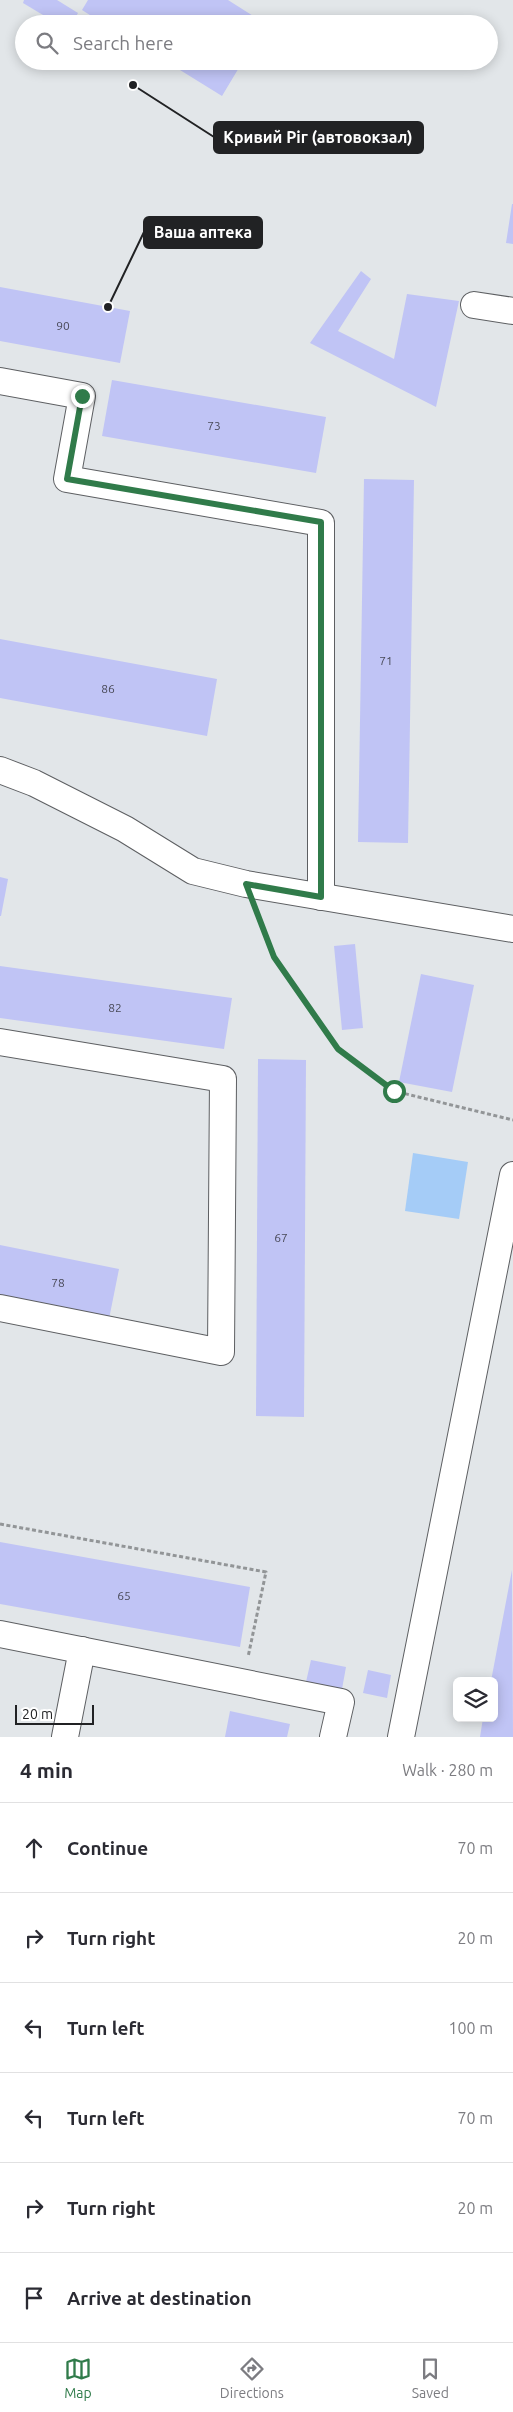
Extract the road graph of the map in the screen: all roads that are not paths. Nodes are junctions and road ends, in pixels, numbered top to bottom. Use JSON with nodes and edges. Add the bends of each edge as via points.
{"nodes":[{"id":1,"x":474,"y":305,"type":"dead end"},
{"id":2,"x":513,"y":310,"type":"edge"},
{"id":3,"x":0,"y":381,"type":"edge"},
{"id":4,"x":0,"y":770,"type":"edge"},
{"id":5,"x":321,"y":897,"type":"junction"},
{"id":6,"x":513,"y":929,"type":"edge"},
{"id":7,"x":0,"y":1042,"type":"edge"},
{"id":8,"x":513,"y":1175,"type":"edge"},
{"id":9,"x":0,"y":1308,"type":"edge"},
{"id":10,"x":0,"y":1634,"type":"edge"},
{"id":11,"x":82,"y":1650,"type":"junction"},
{"id":12,"x":65,"y":1737,"type":"edge"},
{"id":13,"x":333,"y":1737,"type":"edge"},
{"id":14,"x":401,"y":1737,"type":"edge"}],
"edges":[{"from":1,"to":2,"type":"lane"},
{"from":3,"to":5,"type":"lane","via":[[82,396],[67,479],[321,522]]},
{"from":4,"to":5,"type":"lane","via":[[34,783],[125,829],[192,871]]},
{"from":5,"to":6,"type":"lane"},
{"from":7,"to":9,"type":"lane","via":[[223,1079],[221,1352]]},
{"from":8,"to":14,"type":"lane"},
{"from":10,"to":11,"type":"lane"},
{"from":11,"to":12,"type":"lane"},
{"from":11,"to":13,"type":"lane","via":[[341,1702]]}]}
